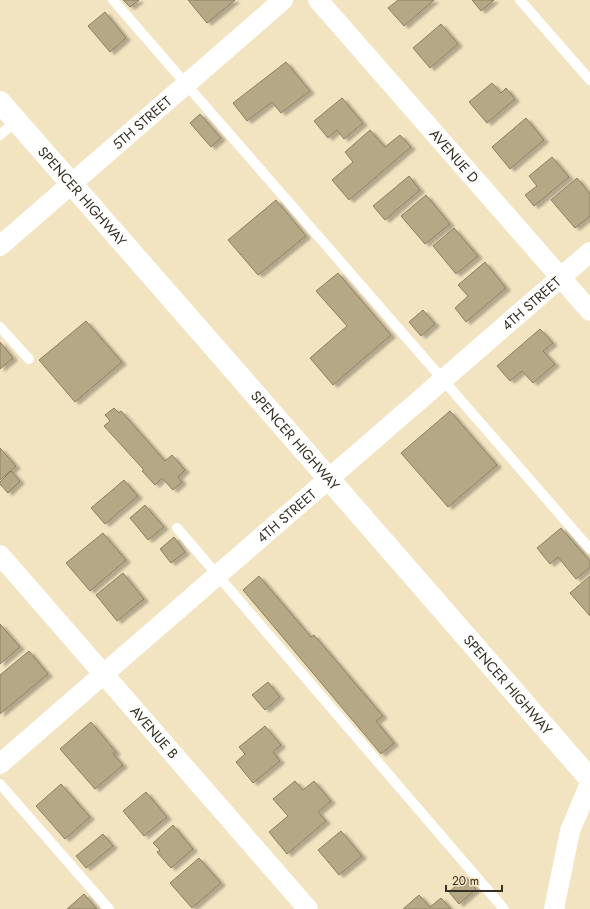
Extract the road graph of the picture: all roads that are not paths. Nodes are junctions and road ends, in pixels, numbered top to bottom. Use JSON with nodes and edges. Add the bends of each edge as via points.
{"nodes":[{"id":1,"x":112,"y":0,"type":"edge"},
{"id":2,"x":283,"y":0,"type":"edge"},
{"id":3,"x":318,"y":0,"type":"edge"},
{"id":4,"x":520,"y":0,"type":"edge"},
{"id":5,"x":590,"y":80,"type":"edge"},
{"id":6,"x":185,"y":85,"type":"junction"},
{"id":7,"x":0,"y":102,"type":"edge"},
{"id":8,"x":16,"y":121,"type":"junction"},
{"id":9,"x":0,"y":135,"type":"edge"},
{"id":10,"x":71,"y":184,"type":"junction"},
{"id":11,"x":0,"y":246,"type":"edge"},
{"id":12,"x":590,"y":252,"type":"edge"},
{"id":13,"x":561,"y":278,"type":"junction"},
{"id":14,"x":590,"y":311,"type":"edge"},
{"id":15,"x":0,"y":327,"type":"edge"},
{"id":16,"x":29,"y":359,"type":"dead end"},
{"id":17,"x":443,"y":380,"type":"junction"},
{"id":18,"x":329,"y":480,"type":"junction"},
{"id":19,"x":177,"y":528,"type":"dead end"},
{"id":20,"x":590,"y":549,"type":"edge"},
{"id":21,"x":0,"y":555,"type":"edge"},
{"id":22,"x":218,"y":575,"type":"junction"},
{"id":23,"x":103,"y":674,"type":"junction"},
{"id":24,"x":0,"y":764,"type":"edge"},
{"id":25,"x":590,"y":779,"type":"edge"},
{"id":26,"x":590,"y":783,"type":"edge"},
{"id":27,"x":0,"y":784,"type":"edge"},
{"id":28,"x":109,"y":909,"type":"edge"},
{"id":29,"x":308,"y":909,"type":"edge"},
{"id":30,"x":504,"y":909,"type":"edge"},
{"id":31,"x":554,"y":909,"type":"edge"}],
"edges":[{"from":1,"to":6,"type":"lane"},
{"from":2,"to":6,"type":"street","name":"5TH STREET"},
{"from":3,"to":13,"type":"street","name":"AVENUE D"},
{"from":4,"to":5,"type":"lane"},
{"from":6,"to":10,"type":"street","name":"5TH STREET"},
{"from":6,"to":17,"type":"lane"},
{"from":7,"to":8,"type":"main road","name":"SPENCER HIGHWAY"},
{"from":8,"to":9,"type":"lane"},
{"from":8,"to":10,"type":"main road","name":"SPENCER HIGHWAY"},
{"from":10,"to":11,"type":"street","name":"5TH STREET"},
{"from":10,"to":18,"type":"main road","name":"SPENCER HIGHWAY"},
{"from":12,"to":13,"type":"street","name":"4TH STREET"},
{"from":13,"to":14,"type":"street","name":"AVENUE D"},
{"from":13,"to":17,"type":"street","name":"4TH STREET"},
{"from":15,"to":16,"type":"lane"},
{"from":17,"to":18,"type":"street","name":"4TH STREET"},
{"from":17,"to":20,"type":"lane"},
{"from":18,"to":22,"type":"street","name":"4TH STREET"},
{"from":18,"to":25,"type":"main road","name":"SPENCER HIGHWAY"},
{"from":19,"to":22,"type":"lane"},
{"from":21,"to":23,"type":"street","name":"AVENUE B"},
{"from":22,"to":23,"type":"street","name":"4TH STREET"},
{"from":22,"to":30,"type":"lane"},
{"from":23,"to":24,"type":"street","name":"4TH STREET"},
{"from":23,"to":29,"type":"street","name":"AVENUE B"},
{"from":26,"to":31,"type":"street","via":[[570,831]]},
{"from":27,"to":28,"type":"lane"}]}
